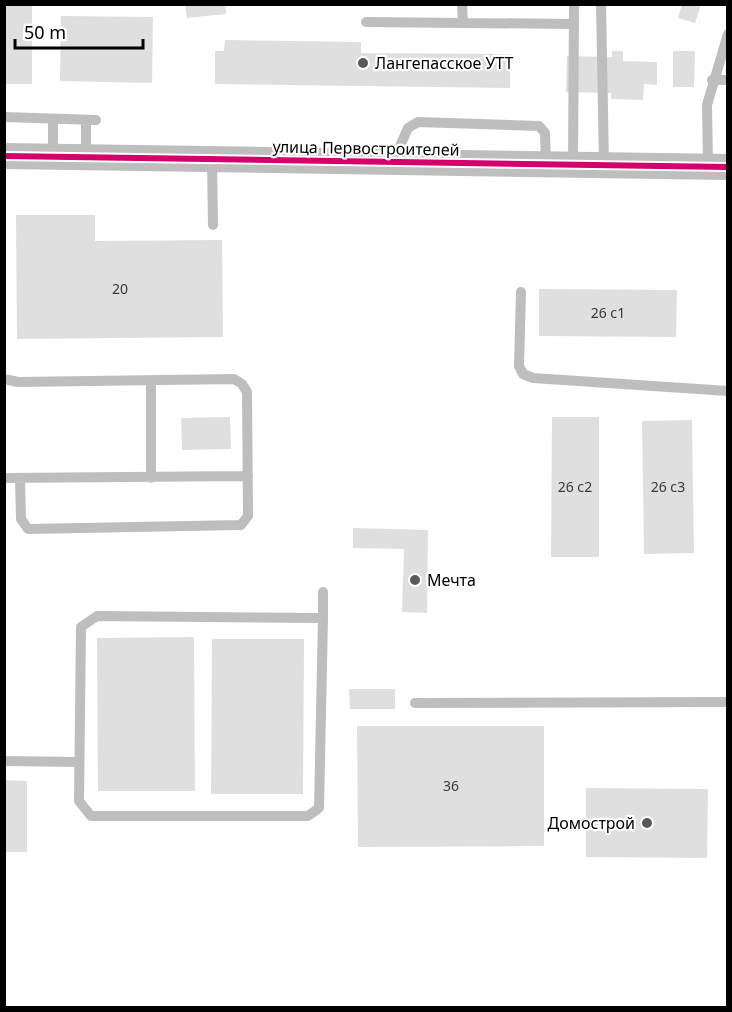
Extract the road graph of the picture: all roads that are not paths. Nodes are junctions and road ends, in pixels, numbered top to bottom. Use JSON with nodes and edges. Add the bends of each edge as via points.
{"nodes":[{"id":1,"x":462,"y":4,"type":"edge"},
{"id":2,"x":574,"y":4,"type":"edge"},
{"id":3,"x":601,"y":4,"type":"edge"},
{"id":4,"x":366,"y":22,"type":"dead end"},
{"id":5,"x":463,"y":23,"type":"junction"},
{"id":6,"x":574,"y":24,"type":"junction"},
{"id":7,"x":728,"y":34,"type":"edge"},
{"id":8,"x":712,"y":80,"type":"junction"},
{"id":9,"x":728,"y":80,"type":"edge"},
{"id":10,"x":4,"y":117,"type":"edge"},
{"id":11,"x":53,"y":119,"type":"junction"},
{"id":12,"x":4,"y":156,"type":"edge"},
{"id":13,"x":53,"y":157,"type":"junction"},
{"id":14,"x":87,"y":158,"type":"junction"},
{"id":15,"x":212,"y":159,"type":"junction"},
{"id":16,"x":393,"y":162,"type":"junction"},
{"id":17,"x":546,"y":164,"type":"junction"},
{"id":18,"x":573,"y":165,"type":"junction"},
{"id":19,"x":604,"y":165,"type":"junction"},
{"id":20,"x":718,"y":167,"type":"edge"},
{"id":21,"x":213,"y":225,"type":"dead end"},
{"id":22,"x":521,"y":292,"type":"dead end"},
{"id":23,"x":4,"y":379,"type":"edge"},
{"id":24,"x":151,"y":381,"type":"junction"},
{"id":25,"x":728,"y":391,"type":"edge"},
{"id":26,"x":248,"y":476,"type":"junction"},
{"id":27,"x":4,"y":478,"type":"edge"},
{"id":28,"x":151,"y":478,"type":"junction"},
{"id":29,"x":20,"y":479,"type":"junction"},
{"id":30,"x":323,"y":592,"type":"dead end"},
{"id":31,"x":323,"y":618,"type":"junction"},
{"id":32,"x":728,"y":702,"type":"edge"},
{"id":33,"x":415,"y":703,"type":"dead end"},
{"id":34,"x":4,"y":761,"type":"edge"},
{"id":35,"x":79,"y":762,"type":"junction"}],
"edges":[{"from":1,"to":5,"type":"lane"},
{"from":2,"to":6,"type":"lane"},
{"from":3,"to":19,"type":"lane"},
{"from":4,"to":5,"type":"lane"},
{"from":5,"to":6,"type":"lane"},
{"from":6,"to":18,"type":"lane"},
{"from":7,"to":8,"type":"lane"},
{"from":8,"to":9,"type":"lane"},
{"from":8,"to":20,"type":"lane","via":[[707,105]]},
{"from":10,"to":11,"type":"lane"},
{"from":11,"to":13,"type":"lane"},
{"from":11,"to":14,"type":"lane","via":[[91,120]]},
{"from":12,"to":13,"type":"street","name":"улица Первостроителей"},
{"from":13,"to":14,"type":"street","name":"улица Первостроителей"},
{"from":14,"to":15,"type":"street","name":"улица Первостроителей"},
{"from":15,"to":16,"type":"street","name":"улица Первостроителей"},
{"from":15,"to":21,"type":"lane"},
{"from":16,"to":17,"type":"street","name":"улица Первостроителей"},
{"from":16,"to":17,"type":"lane","via":[[408,128],[418,122],[539,126],[545,133]]},
{"from":17,"to":18,"type":"street","name":"улица Первостроителей"},
{"from":18,"to":19,"type":"street","name":"улица Первостроителей"},
{"from":19,"to":20,"type":"street","name":"улица Первостроителей"},
{"from":22,"to":25,"type":"lane","via":[[519,366],[523,374],[533,378]]},
{"from":23,"to":24,"type":"lane"},
{"from":24,"to":26,"type":"lane","via":[[234,379],[242,384],[247,392]]},
{"from":24,"to":28,"type":"lane"},
{"from":26,"to":28,"type":"lane"},
{"from":26,"to":29,"type":"lane","via":[[248,516],[241,525],[28,529],[21,519]]},
{"from":27,"to":29,"type":"lane"},
{"from":28,"to":29,"type":"lane"},
{"from":30,"to":31,"type":"lane"},
{"from":31,"to":35,"type":"lane","via":[[97,616],[81,627]]},
{"from":31,"to":35,"type":"lane","via":[[320,808],[308,816],[91,816],[79,801]]},
{"from":32,"to":33,"type":"lane"},
{"from":34,"to":35,"type":"lane"}]}
